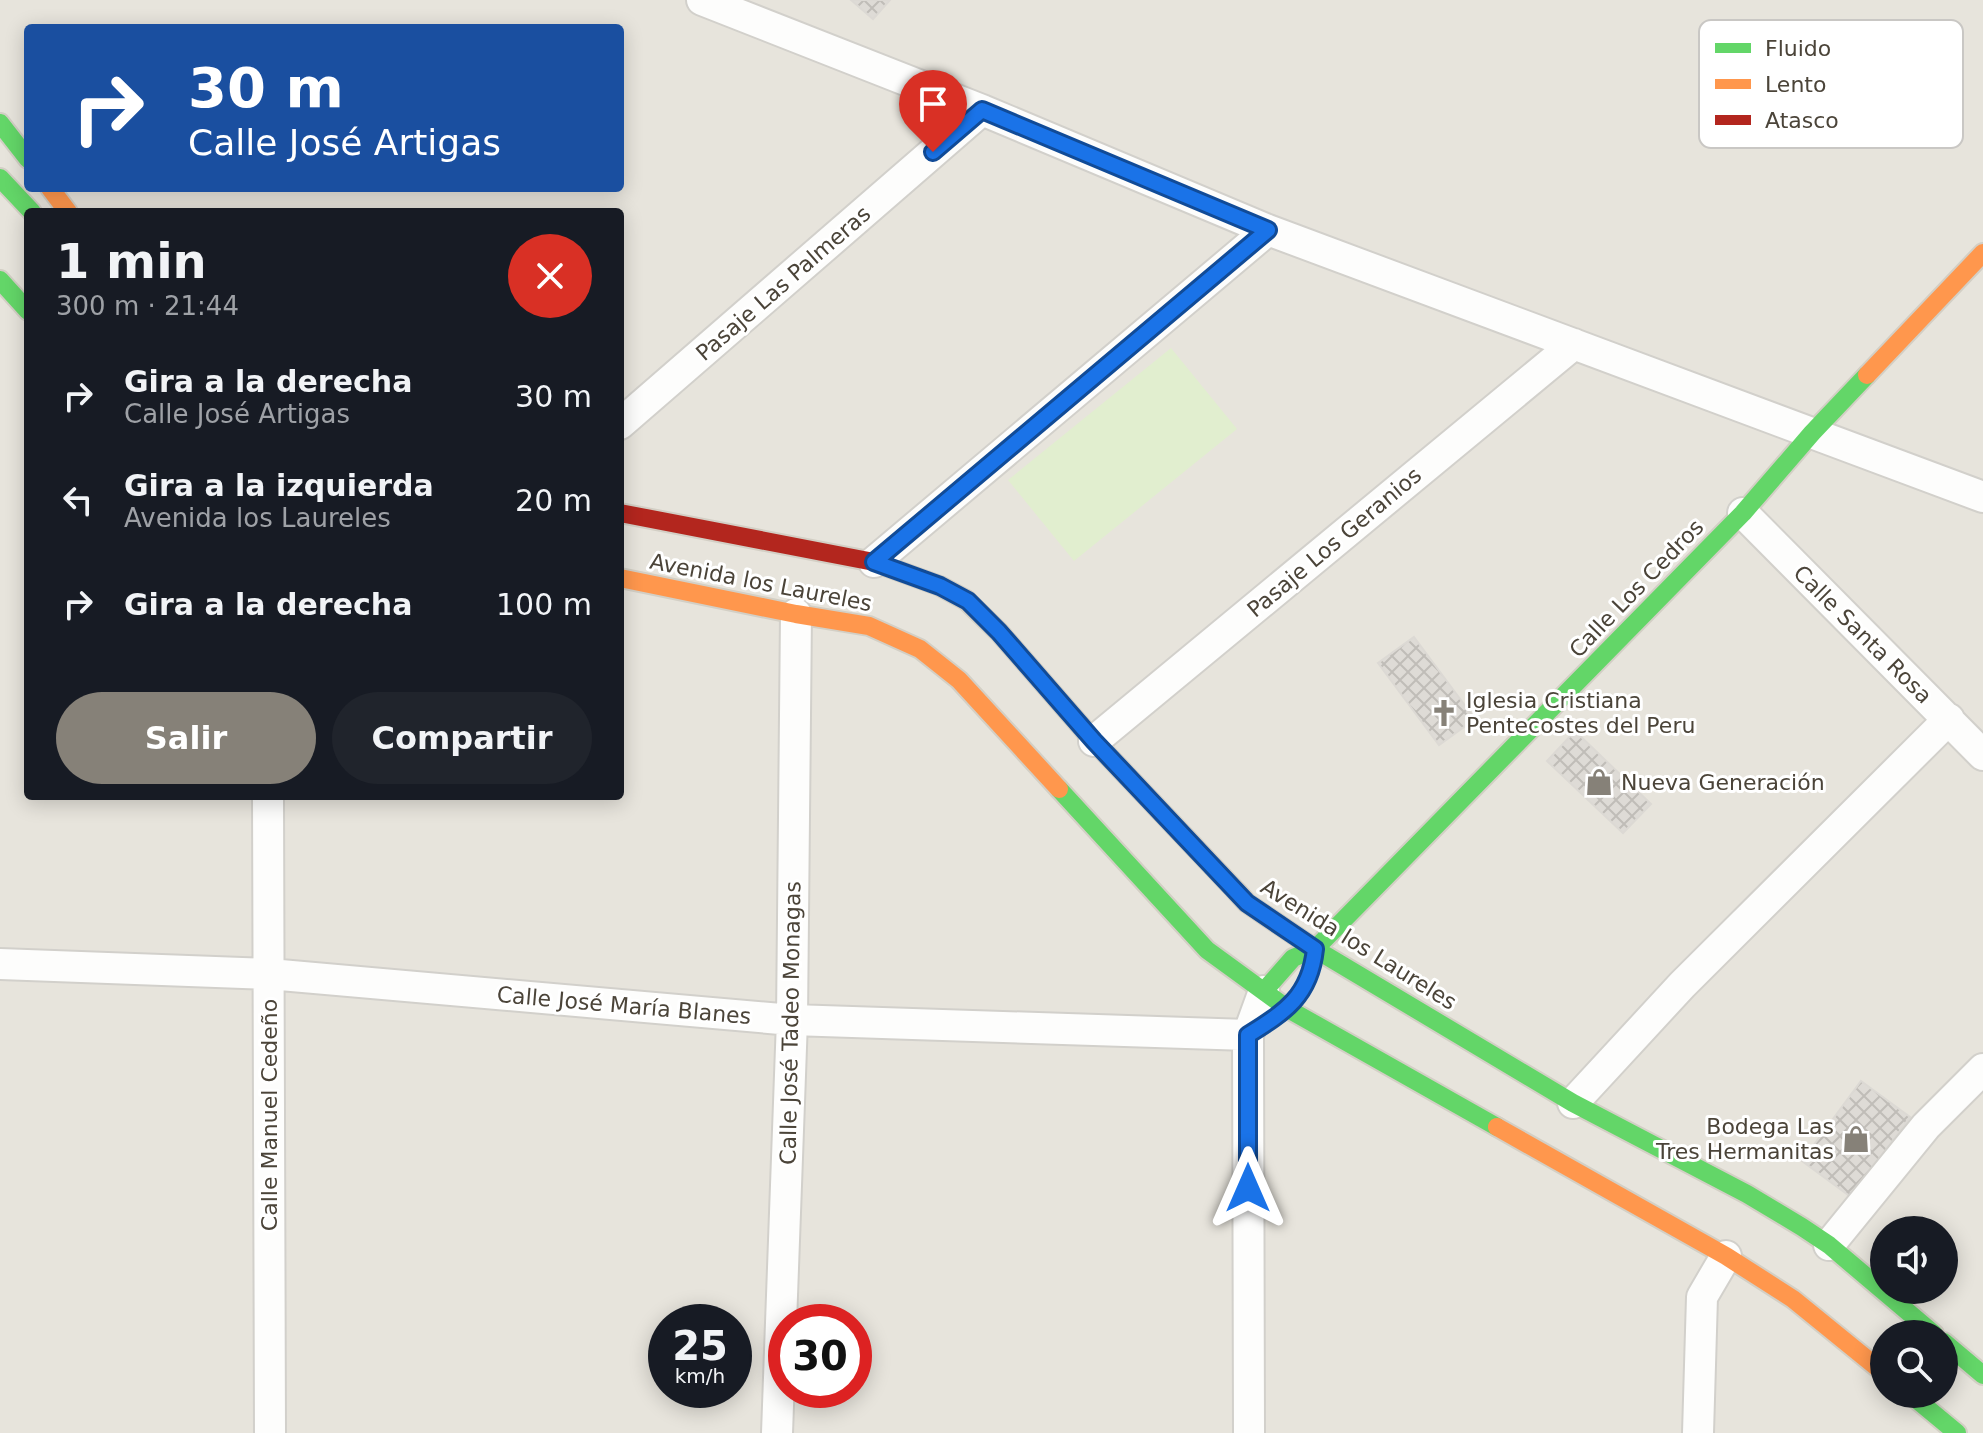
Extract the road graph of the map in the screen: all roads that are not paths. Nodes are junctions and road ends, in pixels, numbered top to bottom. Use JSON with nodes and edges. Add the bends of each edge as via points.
{"nodes":[{"id":1,"x":702,"y":0,"type":"edge"},
{"id":2,"x":982,"y":110,"type":"junction"},
{"id":3,"x":0,"y":123,"type":"edge"},
{"id":4,"x":24,"y":154,"type":"edge"},
{"id":5,"x":0,"y":178,"type":"edge"},
{"id":6,"x":28,"y":208,"type":"edge"},
{"id":7,"x":1268,"y":230,"type":"junction"},
{"id":8,"x":1983,"y":253,"type":"edge"},
{"id":9,"x":0,"y":280,"type":"edge"},
{"id":10,"x":24,"y":307,"type":"edge"},
{"id":11,"x":1574,"y":344,"type":"junction"},
{"id":12,"x":624,"y":421,"type":"edge"},
{"id":13,"x":1812,"y":433,"type":"junction"},
{"id":14,"x":1983,"y":497,"type":"edge"},
{"id":15,"x":1743,"y":513,"type":"junction"},
{"id":16,"x":624,"y":514,"type":"edge"},
{"id":17,"x":874,"y":562,"type":"junction"},
{"id":18,"x":624,"y":579,"type":"edge"},
{"id":19,"x":796,"y":614,"type":"junction"},
{"id":20,"x":1949,"y":719,"type":"junction"},
{"id":21,"x":1094,"y":741,"type":"junction"},
{"id":22,"x":1983,"y":755,"type":"edge"},
{"id":23,"x":268,"y":800,"type":"edge"},
{"id":24,"x":1315,"y":949,"type":"junction"},
{"id":25,"x":0,"y":964,"type":"edge"},
{"id":26,"x":1313,"y":970,"type":"dead end"},
{"id":27,"x":269,"y":974,"type":"junction"},
{"id":28,"x":1264,"y":991,"type":"junction"},
{"id":29,"x":1292,"y":1003,"type":"junction"},
{"id":30,"x":792,"y":1020,"type":"junction"},
{"id":31,"x":1248,"y":1035,"type":"junction"},
{"id":32,"x":1983,"y":1069,"type":"edge"},
{"id":33,"x":1573,"y":1103,"type":"junction"},
{"id":34,"x":1829,"y":1245,"type":"junction"},
{"id":35,"x":1726,"y":1256,"type":"junction"},
{"id":36,"x":1917,"y":1320,"type":"edge"},
{"id":37,"x":1958,"y":1354,"type":"edge"},
{"id":38,"x":1870,"y":1362,"type":"edge"},
{"id":39,"x":1983,"y":1375,"type":"edge"},
{"id":40,"x":1927,"y":1408,"type":"edge"},
{"id":41,"x":270,"y":1433,"type":"edge"},
{"id":42,"x":777,"y":1433,"type":"edge"},
{"id":43,"x":1249,"y":1433,"type":"edge"},
{"id":44,"x":1698,"y":1433,"type":"edge"},
{"id":45,"x":1957,"y":1433,"type":"edge"}],
"edges":[{"from":1,"to":2,"type":"street"},
{"from":2,"to":7,"type":"street"},
{"from":2,"to":12,"type":"street","name":"Pasaje Las Palmeras"},
{"from":3,"to":4,"type":"main road"},
{"from":5,"to":6,"type":"main road"},
{"from":7,"to":11,"type":"street"},
{"from":7,"to":17,"type":"street"},
{"from":8,"to":13,"type":"main road","name":"Calle Los Cedros"},
{"from":9,"to":10,"type":"main road"},
{"from":11,"to":13,"type":"street"},
{"from":11,"to":21,"type":"street","name":"Pasaje Los Geranios"},
{"from":13,"to":14,"type":"street"},
{"from":13,"to":15,"type":"main road","name":"Calle Los Cedros"},
{"from":15,"to":20,"type":"street","name":"Calle Santa Rosa"},
{"from":15,"to":24,"type":"main road","name":"Calle Los Cedros"},
{"from":16,"to":17,"type":"main road","name":"Avenida los Laureles"},
{"from":17,"to":21,"type":"main road","name":"Avenida los Laureles","via":[[968,601]]},
{"from":18,"to":19,"type":"main road","name":"Avenida los Laureles"},
{"from":19,"to":28,"type":"main road","name":"Avenida los Laureles","via":[[869,626],[920,649],[950,672],[1207,950]]},
{"from":19,"to":30,"type":"street","name":"Calle José Tadeo Monagas"},
{"from":20,"to":22,"type":"street","name":"Calle Santa Rosa"},
{"from":20,"to":33,"type":"street","via":[[1682,985]]},
{"from":21,"to":24,"type":"main road","name":"Avenida los Laureles","via":[[1247,903]]},
{"from":23,"to":27,"type":"street","name":"Calle Manuel Cedeño"},
{"from":24,"to":26,"type":"main road"},
{"from":24,"to":28,"type":"main road","name":"Calle Los Cedros","via":[[1293,958]]},
{"from":24,"to":33,"type":"main road","name":"Avenida los Laureles"},
{"from":25,"to":27,"type":"street","name":"Calle José María Blanes"},
{"from":27,"to":30,"type":"street","name":"Calle José María Blanes"},
{"from":27,"to":41,"type":"street","name":"Calle Manuel Cedeño"},
{"from":28,"to":29,"type":"main road","name":"Avenida los Laureles"},
{"from":28,"to":31,"type":"street"},
{"from":29,"to":31,"type":"street"},
{"from":29,"to":35,"type":"main road","name":"Avenida los Laureles"},
{"from":30,"to":31,"type":"street","name":"Calle José María Blanes"},
{"from":30,"to":42,"type":"street","name":"Calle José Tadeo Monagas"},
{"from":31,"to":43,"type":"street"},
{"from":32,"to":34,"type":"street","via":[[1926,1126]]},
{"from":33,"to":34,"type":"main road","name":"Avenida los Laureles","via":[[1747,1194]]},
{"from":34,"to":36,"type":"main road","name":"Avenida los Laureles"},
{"from":35,"to":38,"type":"main road","name":"Avenida los Laureles","via":[[1793,1299]]},
{"from":35,"to":44,"type":"street","via":[[1702,1297]]},
{"from":37,"to":39,"type":"main road"},
{"from":40,"to":45,"type":"main road"}]}
